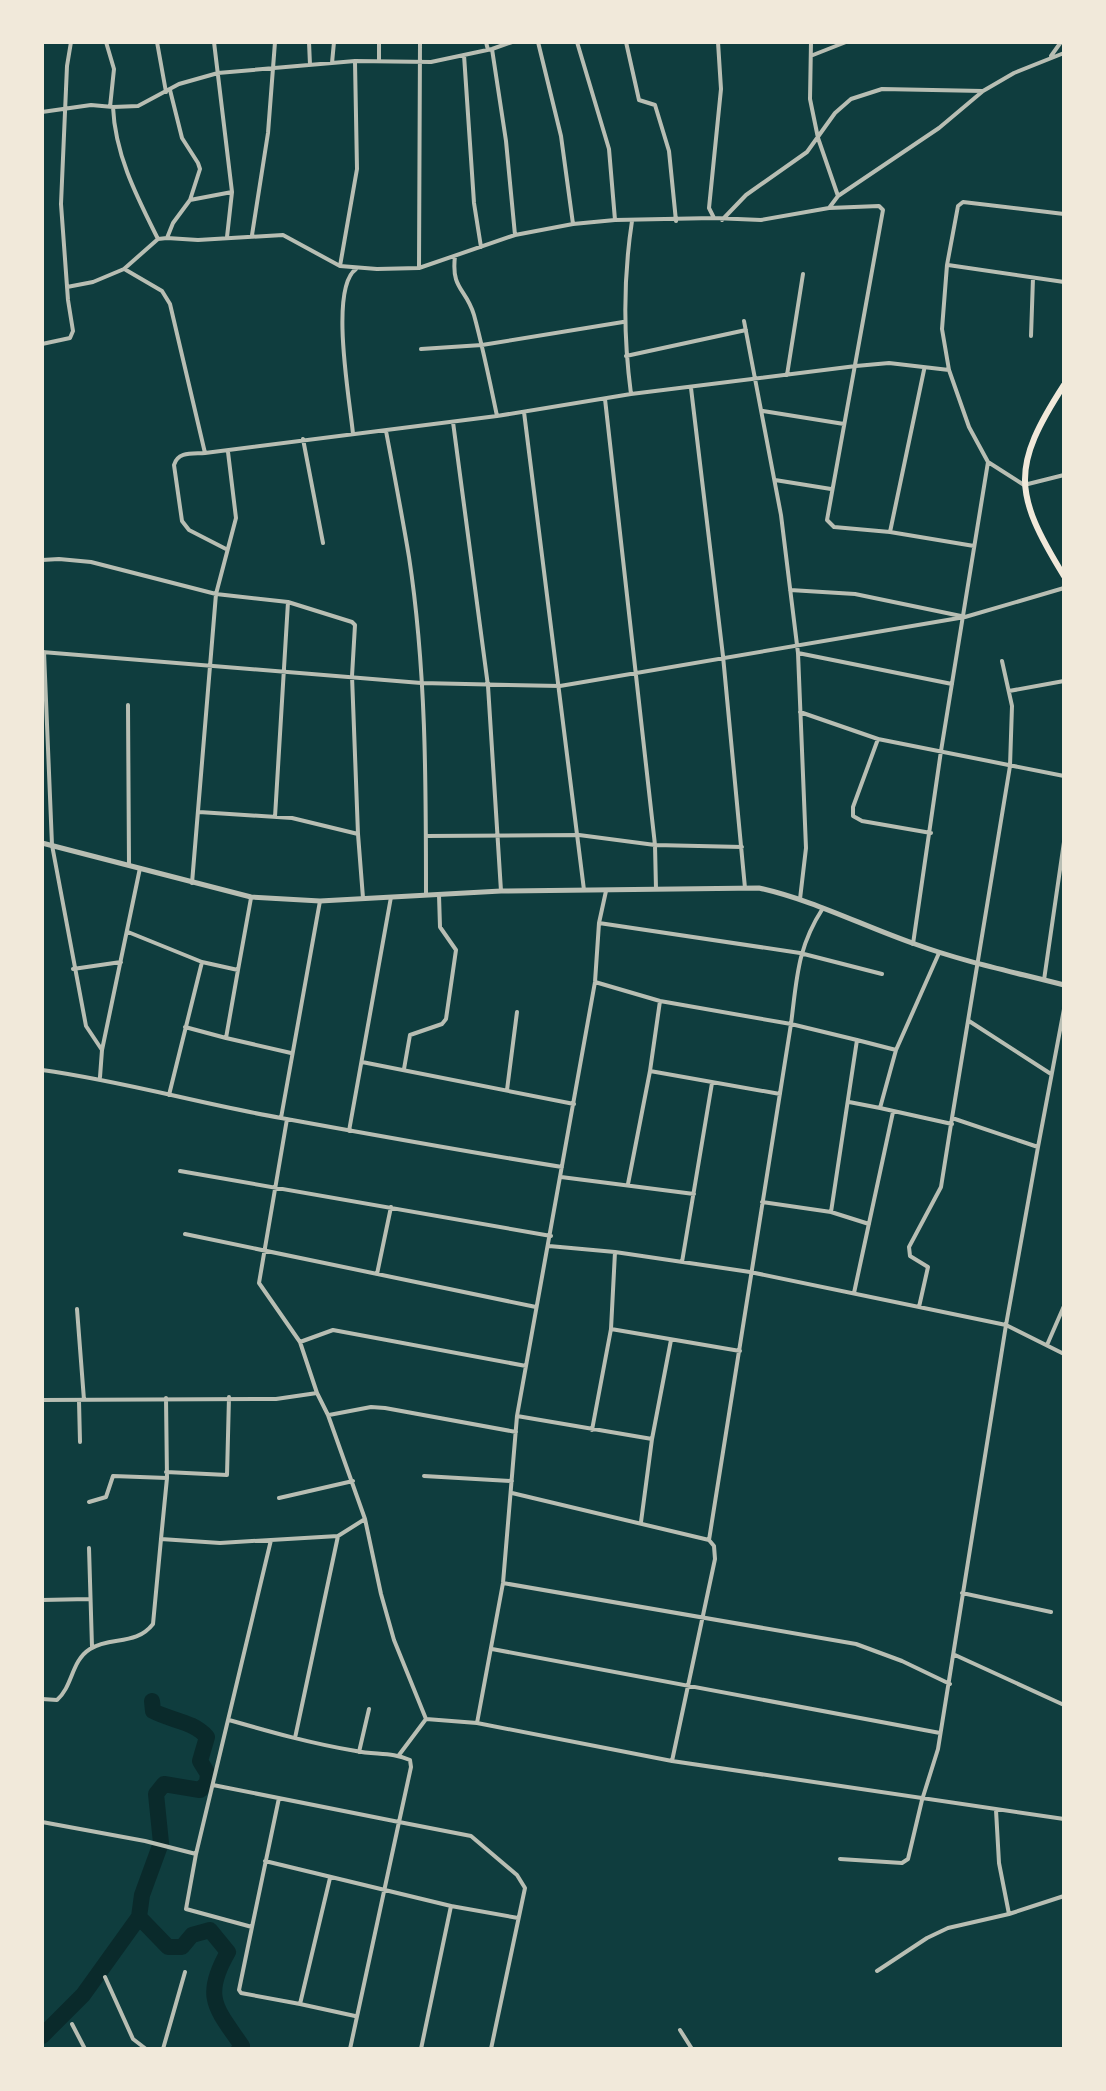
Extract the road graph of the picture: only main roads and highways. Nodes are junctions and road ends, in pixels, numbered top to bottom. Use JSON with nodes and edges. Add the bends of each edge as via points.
{"nodes":[{"id":1,"x":1064,"y":385,"type":"edge"},
{"id":2,"x":1064,"y":576,"type":"edge"}],
"edges":[{"from":1,"to":2,"type":"main road","via":[[1034,434],[1024,485],[1035,526]]}]}
